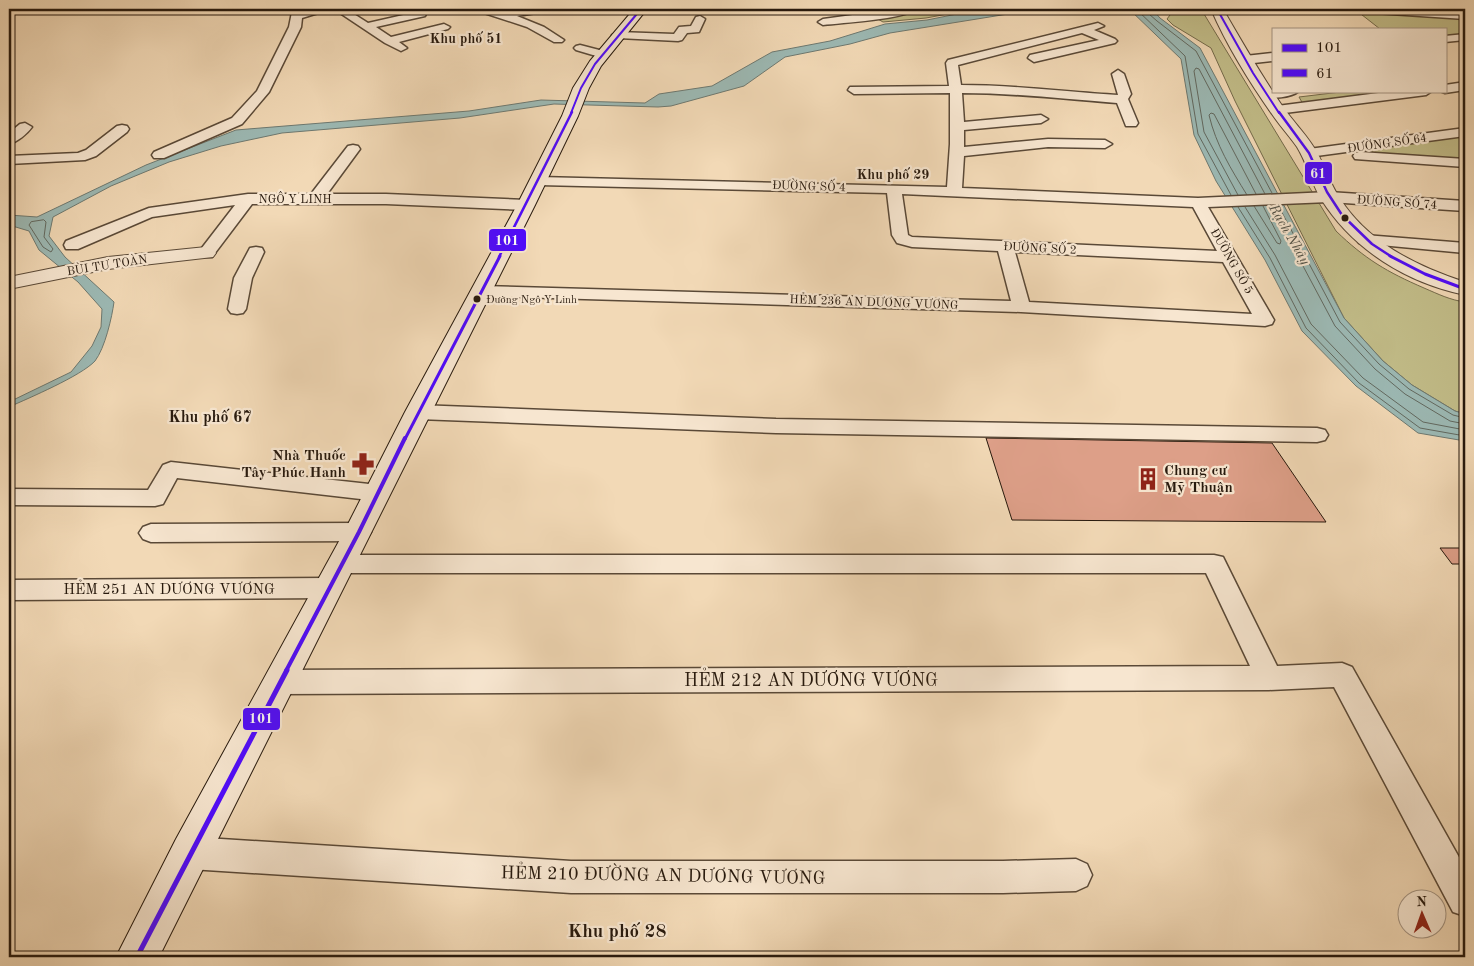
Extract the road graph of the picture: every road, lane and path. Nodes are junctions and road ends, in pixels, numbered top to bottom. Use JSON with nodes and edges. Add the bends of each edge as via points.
{"nodes":[{"id":1,"x":321,"y":9,"type":"edge"},
{"id":2,"x":482,"y":9,"type":"edge"},
{"id":3,"x":543,"y":9,"type":"edge"},
{"id":4,"x":641,"y":9,"type":"edge"},
{"id":5,"x":912,"y":9,"type":"edge"},
{"id":6,"x":1217,"y":9,"type":"edge"},
{"id":7,"x":1360,"y":9,"type":"edge"},
{"id":8,"x":360,"y":10,"type":"dead end"},
{"id":9,"x":343,"y":11,"type":"edge"},
{"id":10,"x":298,"y":12,"type":"edge"},
{"id":11,"x":420,"y":14,"type":"dead end"},
{"id":12,"x":503,"y":15,"type":"junction"},
{"id":13,"x":1465,"y":16,"type":"edge"},
{"id":14,"x":700,"y":19,"type":"dead end"},
{"id":15,"x":823,"y":22,"type":"dead end"},
{"id":16,"x":368,"y":26,"type":"junction"},
{"id":17,"x":1098,"y":26,"type":"dead end"},
{"id":18,"x":444,"y":27,"type":"dead end"},
{"id":19,"x":1084,"y":30,"type":"junction"},
{"id":20,"x":618,"y":35,"type":"junction"},
{"id":21,"x":1465,"y":37,"type":"edge"},
{"id":22,"x":1446,"y":39,"type":"edge"},
{"id":23,"x":558,"y":40,"type":"dead end"},
{"id":24,"x":390,"y":41,"type":"junction"},
{"id":25,"x":401,"y":48,"type":"dead end"},
{"id":26,"x":580,"y":48,"type":"dead end"},
{"id":27,"x":603,"y":54,"type":"junction"},
{"id":28,"x":1272,"y":57,"type":"edge"},
{"id":29,"x":1033,"y":58,"type":"dead end"},
{"id":30,"x":1245,"y":60,"type":"junction"},
{"id":31,"x":1118,"y":74,"type":"dead end"},
{"id":32,"x":1465,"y":86,"type":"edge"},
{"id":33,"x":957,"y":89,"type":"junction"},
{"id":34,"x":1446,"y":89,"type":"edge"},
{"id":35,"x":854,"y":90,"type":"dead end"},
{"id":36,"x":1291,"y":92,"type":"edge"},
{"id":37,"x":1412,"y":92,"type":"edge"},
{"id":38,"x":1038,"y":94,"type":"junction"},
{"id":39,"x":1122,"y":99,"type":"junction"},
{"id":40,"x":1272,"y":102,"type":"junction"},
{"id":41,"x":1041,"y":119,"type":"junction"},
{"id":42,"x":1131,"y":123,"type":"dead end"},
{"id":43,"x":25,"y":127,"type":"dead end"},
{"id":44,"x":958,"y":127,"type":"junction"},
{"id":45,"x":122,"y":129,"type":"dead end"},
{"id":46,"x":1465,"y":132,"type":"edge"},
{"id":47,"x":9,"y":140,"type":"edge"},
{"id":48,"x":1048,"y":143,"type":"junction"},
{"id":49,"x":1105,"y":144,"type":"dead end"},
{"id":50,"x":353,"y":149,"type":"dead end"},
{"id":51,"x":958,"y":152,"type":"junction"},
{"id":52,"x":1310,"y":153,"type":"junction"},
{"id":53,"x":159,"y":154,"type":"dead end"},
{"id":54,"x":16,"y":160,"type":"edge"},
{"id":55,"x":1465,"y":163,"type":"edge"},
{"id":56,"x":539,"y":180,"type":"junction"},
{"id":57,"x":894,"y":189,"type":"junction"},
{"id":58,"x":954,"y":192,"type":"junction"},
{"id":59,"x":1329,"y":197,"type":"junction"},
{"id":60,"x":316,"y":198,"type":"junction"},
{"id":61,"x":248,"y":199,"type":"junction"},
{"id":62,"x":1205,"y":203,"type":"junction"},
{"id":63,"x":526,"y":205,"type":"junction"},
{"id":64,"x":1465,"y":206,"type":"edge"},
{"id":65,"x":1365,"y":240,"type":"junction"},
{"id":66,"x":72,"y":245,"type":"dead end"},
{"id":67,"x":1005,"y":246,"type":"junction"},
{"id":68,"x":1465,"y":248,"type":"edge"},
{"id":69,"x":256,"y":252,"type":"dead end"},
{"id":70,"x":206,"y":253,"type":"joint"},
{"id":71,"x":1229,"y":257,"type":"junction"},
{"id":72,"x":18,"y":281,"type":"edge"},
{"id":73,"x":1465,"y":289,"type":"edge"},
{"id":74,"x":482,"y":291,"type":"junction"},
{"id":75,"x":1021,"y":307,"type":"junction"},
{"id":76,"x":238,"y":309,"type":"dead end"},
{"id":77,"x":1265,"y":320,"type":"joint"},
{"id":78,"x":418,"y":412,"type":"junction"},
{"id":79,"x":1317,"y":435,"type":"dead end"},
{"id":80,"x":378,"y":493,"type":"junction"},
{"id":81,"x":9,"y":497,"type":"edge"},
{"id":82,"x":359,"y":532,"type":"junction"},
{"id":83,"x":151,"y":533,"type":"dead end"},
{"id":84,"x":335,"y":576,"type":"junction"},
{"id":85,"x":9,"y":590,"type":"edge"},
{"id":86,"x":1270,"y":678,"type":"junction"},
{"id":87,"x":280,"y":682,"type":"junction"},
{"id":88,"x":190,"y":853,"type":"junction"},
{"id":89,"x":1076,"y":875,"type":"dead end"},
{"id":90,"x":1465,"y":900,"type":"edge"},
{"id":91,"x":138,"y":957,"type":"edge"}],
"edges":[{"from":1,"to":10,"type":"street"},
{"from":2,"to":12,"type":"street"},
{"from":3,"to":12,"type":"street"},
{"from":4,"to":20,"type":"main road"},
{"from":5,"to":15,"type":"street"},
{"from":6,"to":30,"type":"main road"},
{"from":7,"to":13,"type":"street"},
{"from":8,"to":9,"type":"street"},
{"from":9,"to":16,"type":"street"},
{"from":10,"to":53,"type":"street","via":[[295,27],[262,92],[237,122]]},
{"from":11,"to":16,"type":"street"},
{"from":12,"to":23,"type":"street","via":[[547,32]]},
{"from":14,"to":20,"type":"street","via":[[695,30],[683,30],[678,38]]},
{"from":16,"to":24,"type":"street"},
{"from":17,"to":19,"type":"street"},
{"from":18,"to":24,"type":"street"},
{"from":19,"to":29,"type":"street","via":[[1112,41]]},
{"from":19,"to":33,"type":"street","via":[[952,63]]},
{"from":20,"to":27,"type":"main road"},
{"from":21,"to":22,"type":"street"},
{"from":24,"to":25,"type":"street"},
{"from":26,"to":27,"type":"street"},
{"from":27,"to":56,"type":"main road","via":[[581,88]]},
{"from":28,"to":30,"type":"street"},
{"from":30,"to":40,"type":"main road"},
{"from":31,"to":39,"type":"street","via":[[1125,94]]},
{"from":32,"to":34,"type":"street"},
{"from":33,"to":35,"type":"street"},
{"from":33,"to":38,"type":"street","via":[[999,89]]},
{"from":33,"to":44,"type":"street"},
{"from":36,"to":40,"type":"street"},
{"from":37,"to":40,"type":"street"},
{"from":38,"to":39,"type":"street"},
{"from":38,"to":41,"type":"street"},
{"from":39,"to":42,"type":"street"},
{"from":40,"to":52,"type":"main road"},
{"from":41,"to":44,"type":"street"},
{"from":41,"to":48,"type":"street"},
{"from":43,"to":47,"type":"street"},
{"from":44,"to":51,"type":"street"},
{"from":45,"to":54,"type":"street","via":[[86,155]]},
{"from":46,"to":52,"type":"street","name":"ĐƯỜNG SỐ 64"},
{"from":48,"to":49,"type":"street"},
{"from":48,"to":51,"type":"street"},
{"from":50,"to":60,"type":"street"},
{"from":51,"to":58,"type":"street"},
{"from":52,"to":55,"type":"street"},
{"from":52,"to":59,"type":"main road"},
{"from":56,"to":57,"type":"street","name":"ĐƯỜNG SỐ 4"},
{"from":56,"to":63,"type":"main road"},
{"from":57,"to":58,"type":"street","name":"ĐƯỜNG SỐ 4"},
{"from":57,"to":67,"type":"street","name":"ĐƯỜNG SỐ 2","via":[[903,240]]},
{"from":58,"to":62,"type":"street","name":"ĐƯỜNG SỐ 4"},
{"from":59,"to":62,"type":"street","name":"ĐƯỜNG SỐ 74"},
{"from":59,"to":64,"type":"street","name":"ĐƯỜNG SỐ 74"},
{"from":59,"to":65,"type":"main road"},
{"from":60,"to":61,"type":"street","name":"NGÔ Y LINH"},
{"from":60,"to":63,"type":"street","name":"NGÔ Y LINH"},
{"from":61,"to":66,"type":"street","name":"NGÔ Y LINH","via":[[149,213]]},
{"from":61,"to":70,"type":"street"},
{"from":62,"to":71,"type":"street","name":"ĐƯỜNG SỐ 5"},
{"from":63,"to":74,"type":"main road"},
{"from":65,"to":68,"type":"street"},
{"from":65,"to":73,"type":"main road","via":[[1420,274]]},
{"from":67,"to":71,"type":"street","name":"ĐƯỜNG SỐ 2"},
{"from":67,"to":75,"type":"street"},
{"from":69,"to":76,"type":"street","via":[[243,278]]},
{"from":70,"to":72,"type":"main road","name":"BÙI TƯ TOÀN","via":[[88,267]]},
{"from":71,"to":77,"type":"street","name":"ĐƯỜNG SỐ 5"},
{"from":74,"to":75,"type":"street","name":"HẺM 236 AN DƯƠNG VƯƠNG"},
{"from":74,"to":78,"type":"main road"},
{"from":75,"to":77,"type":"street","name":"HẺM 236 AN DƯƠNG VƯƠNG"},
{"from":78,"to":79,"type":"street","via":[[776,426]]},
{"from":78,"to":80,"type":"main road"},
{"from":80,"to":81,"type":"street","via":[[171,470],[155,498]]},
{"from":80,"to":82,"type":"main road"},
{"from":82,"to":83,"type":"street"},
{"from":82,"to":84,"type":"main road"},
{"from":84,"to":85,"type":"street","name":"HẺM 251 AN DƯƠNG VƯƠNG"},
{"from":84,"to":86,"type":"street","name":"HẺM 251 AN DƯƠNG VƯƠNG","via":[[1214,564]]},
{"from":84,"to":87,"type":"main road"},
{"from":86,"to":87,"type":"street","name":"HẺM 212 AN DƯƠNG VƯƠNG"},
{"from":86,"to":90,"type":"street","name":"HẺM 212 AN DƯƠNG VƯƠNG","via":[[1342,675]]},
{"from":87,"to":88,"type":"main road"},
{"from":88,"to":89,"type":"street","name":"HẺM 210 ĐƯỜNG AN DƯƠNG VƯƠNG","via":[[571,877]]},
{"from":88,"to":91,"type":"main road"}]}
